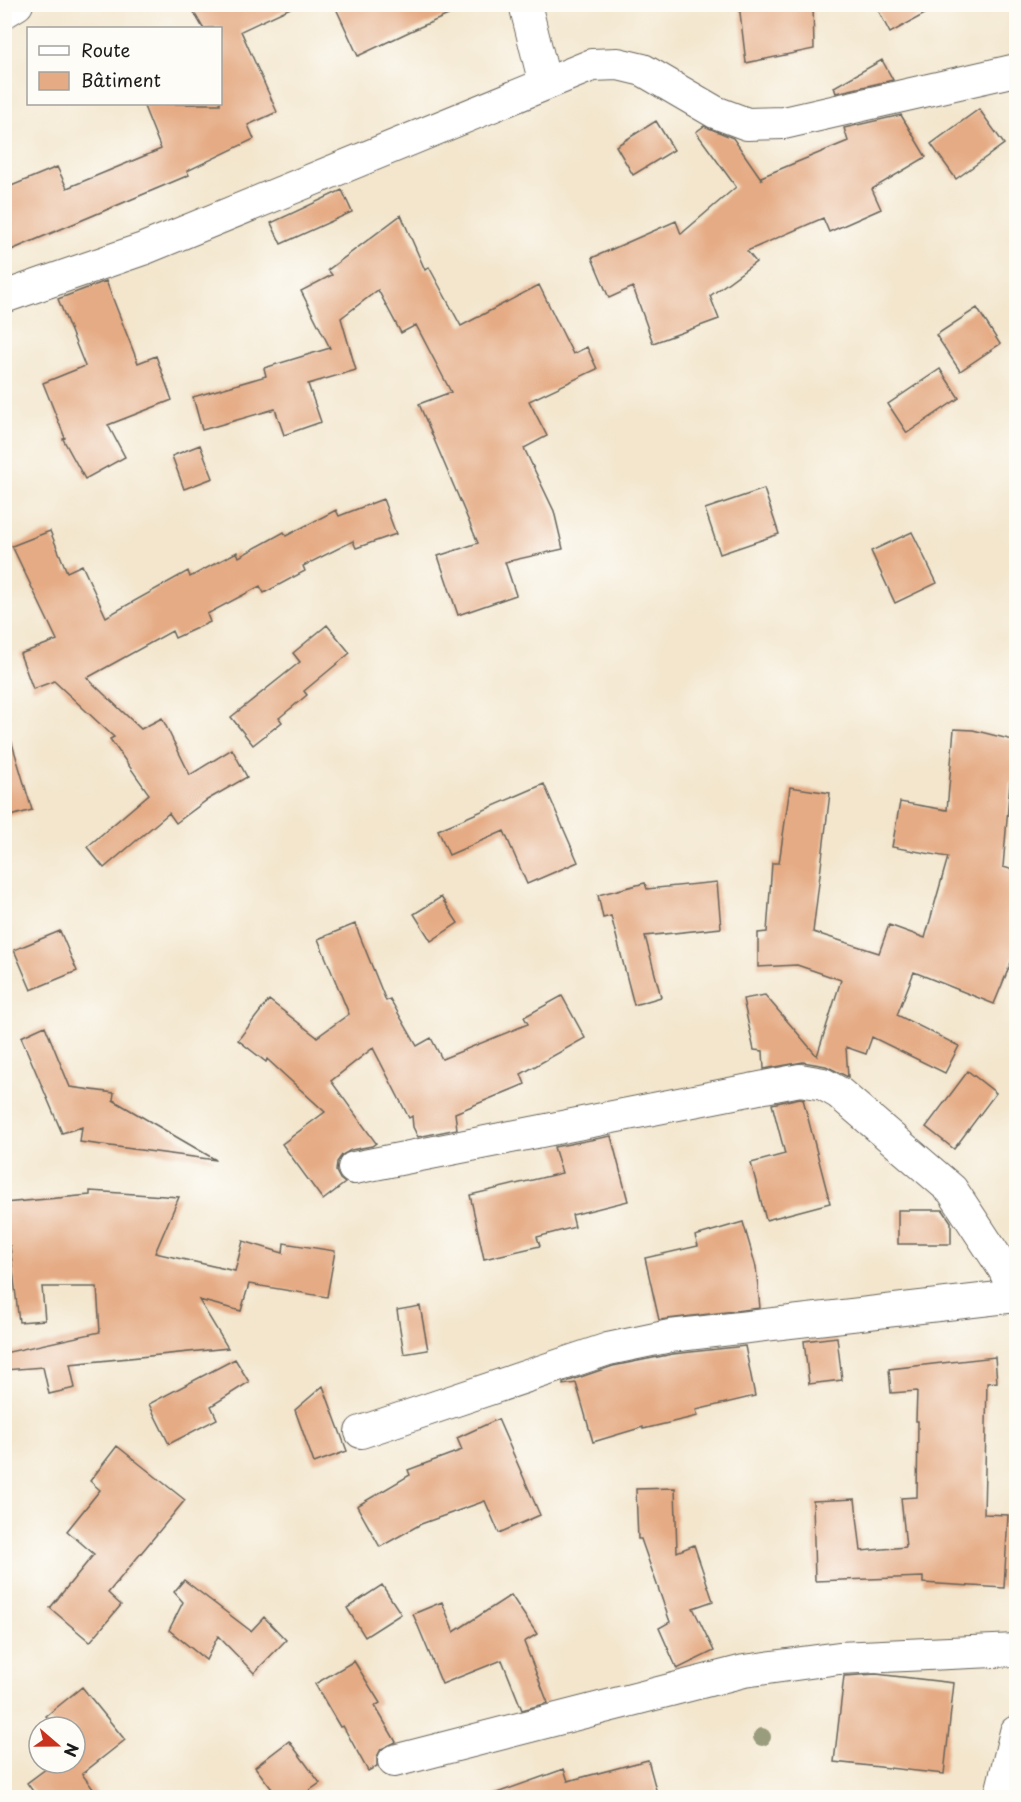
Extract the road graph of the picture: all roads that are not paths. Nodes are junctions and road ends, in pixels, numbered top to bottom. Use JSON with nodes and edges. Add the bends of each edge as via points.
{"nodes":[{"id":1,"x":17,"y":4,"type":"edge"},
{"id":2,"x":525,"y":4,"type":"edge"},
{"id":3,"x":4,"y":12,"type":"edge"},
{"id":4,"x":1017,"y":70,"type":"edge"},
{"id":5,"x":545,"y":84,"type":"junction"},
{"id":6,"x":4,"y":297,"type":"edge"},
{"id":7,"x":354,"y":1168,"type":"dead end"},
{"id":8,"x":1017,"y":1295,"type":"edge"},
{"id":9,"x":361,"y":1432,"type":"dead end"},
{"id":10,"x":1017,"y":1650,"type":"edge"},
{"id":11,"x":1017,"y":1732,"type":"edge"},
{"id":12,"x":394,"y":1761,"type":"dead end"},
{"id":13,"x":1000,"y":1797,"type":"edge"}],
"edges":[{"from":1,"to":3,"type":"street"},
{"from":2,"to":5,"type":"street"},
{"from":4,"to":5,"type":"street","via":[[784,123],[747,124],[715,112],[643,70],[618,64],[592,65]]},
{"from":5,"to":6,"type":"street","via":[[143,249]]},
{"from":7,"to":8,"type":"street","via":[[800,1080],[823,1084],[839,1092],[952,1190]]},
{"from":8,"to":9,"type":"street","via":[[693,1334],[608,1349]]},
{"from":10,"to":12,"type":"street","via":[[839,1658],[744,1671]]},
{"from":11,"to":13,"type":"street"}]}
